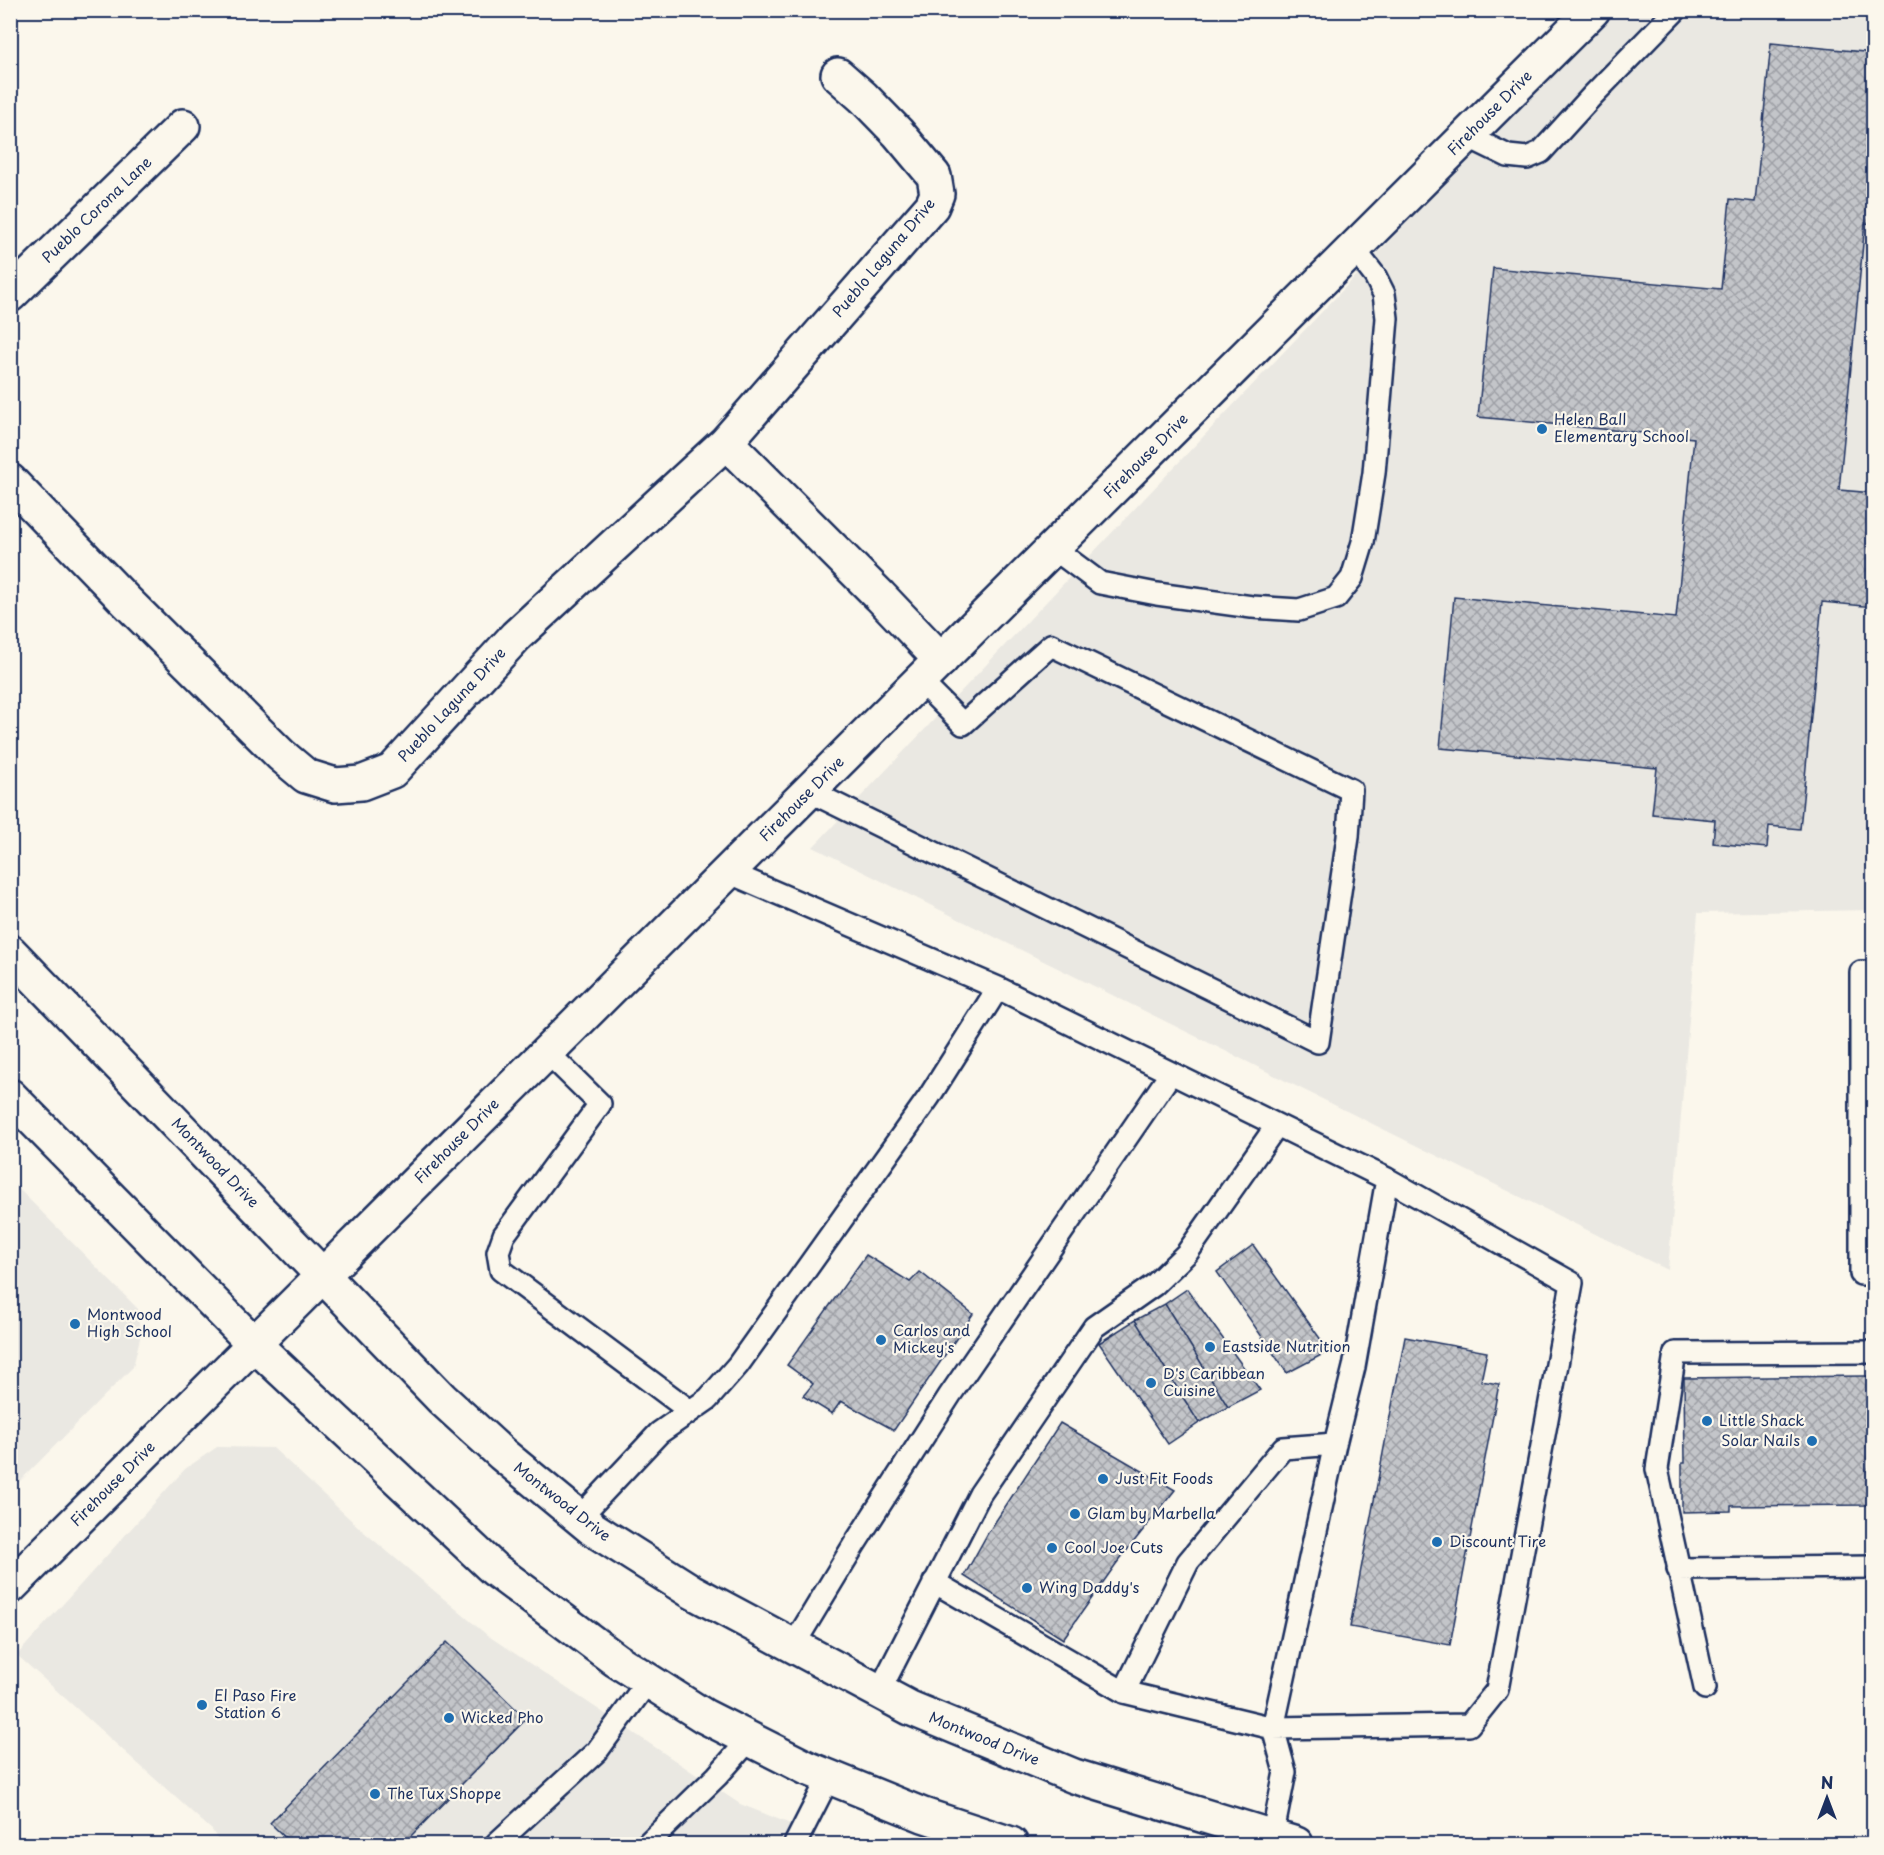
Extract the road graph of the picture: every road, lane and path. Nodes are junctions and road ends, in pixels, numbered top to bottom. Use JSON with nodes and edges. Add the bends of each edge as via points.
{"nodes":[{"id":1,"x":1593,"y":10,"type":"edge"},
{"id":2,"x":1676,"y":10,"type":"edge"},
{"id":3,"x":838,"y":75,"type":"dead end"},
{"id":4,"x":183,"y":126,"type":"dead end"},
{"id":5,"x":1467,"y":136,"type":"junction"},
{"id":6,"x":1354,"y":249,"type":"junction"},
{"id":7,"x":10,"y":295,"type":"edge"},
{"id":8,"x":726,"y":442,"type":"junction"},
{"id":9,"x":10,"y":481,"type":"edge"},
{"id":10,"x":1053,"y":548,"type":"junction"},
{"id":11,"x":930,"y":671,"type":"junction"},
{"id":12,"x":809,"y":791,"type":"junction"},
{"id":13,"x":728,"y":872,"type":"junction"},
{"id":14,"x":10,"y":952,"type":"edge"},
{"id":15,"x":1874,"y":972,"type":"edge"},
{"id":16,"x":998,"y":988,"type":"junction"},
{"id":17,"x":547,"y":1052,"type":"junction"},
{"id":18,"x":1171,"y":1073,"type":"junction"},
{"id":19,"x":10,"y":1096,"type":"edge"},
{"id":20,"x":1277,"y":1125,"type":"junction"},
{"id":21,"x":1387,"y":1179,"type":"junction"},
{"id":22,"x":1874,"y":1274,"type":"edge"},
{"id":23,"x":322,"y":1276,"type":"junction"},
{"id":24,"x":254,"y":1344,"type":"junction"},
{"id":25,"x":1874,"y":1352,"type":"edge"},
{"id":26,"x":690,"y":1411,"type":"junction"},
{"id":27,"x":1335,"y":1444,"type":"junction"},
{"id":28,"x":579,"y":1518,"type":"junction"},
{"id":29,"x":1874,"y":1567,"type":"edge"},
{"id":30,"x":1678,"y":1569,"type":"junction"},
{"id":31,"x":934,"y":1582,"type":"junction"},
{"id":32,"x":10,"y":1587,"type":"edge"},
{"id":33,"x":793,"y":1646,"type":"junction"},
{"id":34,"x":648,"y":1681,"type":"junction"},
{"id":35,"x":1705,"y":1688,"type":"dead end"},
{"id":36,"x":879,"y":1692,"type":"junction"},
{"id":37,"x":1124,"y":1692,"type":"junction"},
{"id":38,"x":1273,"y":1728,"type":"junction"},
{"id":39,"x":750,"y":1739,"type":"junction"},
{"id":40,"x":829,"y":1777,"type":"junction"},
{"id":41,"x":1279,"y":1842,"type":"edge"},
{"id":42,"x":496,"y":1845,"type":"edge"},
{"id":43,"x":647,"y":1845,"type":"edge"},
{"id":44,"x":795,"y":1845,"type":"edge"},
{"id":45,"x":1011,"y":1845,"type":"edge"}],
"edges":[{"from":1,"to":5,"type":"street","name":"Firehouse Drive"},
{"from":2,"to":5,"type":"lane","via":[[1541,152],[1527,158],[1508,156]]},
{"from":3,"to":8,"type":"street","name":"Pueblo Laguna Drive","via":[[898,133],[934,176],[937,195],[932,206]]},
{"from":4,"to":7,"type":"street","name":"Pueblo Corona Lane"},
{"from":5,"to":6,"type":"street","name":"Firehouse Drive"},
{"from":6,"to":10,"type":"street","name":"Firehouse Drive"},
{"from":6,"to":10,"type":"lane","via":[[1384,294],[1388,318],[1374,472],[1363,542],[1352,578],[1336,598],[1299,610],[1157,594],[1100,583]]},
{"from":8,"to":9,"type":"street","name":"Pueblo Laguna Drive","via":[[516,636],[392,771],[361,783],[335,785],[306,776],[281,755]]},
{"from":8,"to":11,"type":"street","via":[[872,588]]},
{"from":10,"to":11,"type":"street","name":"Firehouse Drive"},
{"from":11,"to":12,"type":"street","name":"Firehouse Drive"},
{"from":11,"to":12,"type":"lane","via":[[963,723],[1051,645],[1352,790],[1318,1042]]},
{"from":12,"to":13,"type":"street","name":"Firehouse Drive"},
{"from":13,"to":16,"type":"lane"},
{"from":13,"to":17,"type":"street","name":"Firehouse Drive"},
{"from":14,"to":23,"type":"street","name":"Montwood Drive"},
{"from":15,"to":22,"type":"lane","via":[[1861,972],[1862,1274]]},
{"from":16,"to":18,"type":"lane"},
{"from":16,"to":26,"type":"lane","via":[[929,1097],[745,1356],[708,1399]]},
{"from":17,"to":23,"type":"street","name":"Firehouse Drive"},
{"from":17,"to":26,"type":"lane","via":[[600,1104],[504,1235],[498,1252],[501,1270]]},
{"from":18,"to":20,"type":"lane"},
{"from":18,"to":33,"type":"lane","via":[[950,1395]]},
{"from":19,"to":24,"type":"street"},
{"from":20,"to":21,"type":"lane"},
{"from":20,"to":31,"type":"lane","via":[[1187,1253],[1154,1285],[1094,1327],[980,1494]]},
{"from":21,"to":27,"type":"lane","via":[[1354,1367]]},
{"from":21,"to":38,"type":"lane","via":[[1572,1283],[1497,1690],[1468,1725]]},
{"from":23,"to":24,"type":"street","name":"Firehouse Drive"},
{"from":23,"to":28,"type":"street","name":"Montwood Drive","via":[[442,1400]]},
{"from":24,"to":32,"type":"street","name":"Firehouse Drive"},
{"from":24,"to":34,"type":"street","via":[[494,1569]]},
{"from":25,"to":30,"type":"lane","via":[[1675,1353],[1657,1469]]},
{"from":26,"to":28,"type":"lane","via":[[658,1433]]},
{"from":27,"to":37,"type":"lane","via":[[1283,1448],[1188,1562]]},
{"from":27,"to":38,"type":"lane"},
{"from":28,"to":33,"type":"street","name":"Montwood Drive","via":[[691,1591]]},
{"from":29,"to":30,"type":"lane"},
{"from":30,"to":35,"type":"lane"},
{"from":31,"to":36,"type":"lane"},
{"from":31,"to":37,"type":"lane"},
{"from":33,"to":36,"type":"street","name":"Montwood Drive"},
{"from":34,"to":39,"type":"street"},
{"from":34,"to":42,"type":"lane","via":[[597,1751]]},
{"from":36,"to":41,"type":"street","name":"Montwood Drive","via":[[1074,1776]]},
{"from":37,"to":38,"type":"lane"},
{"from":38,"to":41,"type":"lane","via":[[1285,1772]]},
{"from":39,"to":40,"type":"street"},
{"from":39,"to":43,"type":"lane"},
{"from":40,"to":44,"type":"lane"},
{"from":40,"to":45,"type":"street","via":[[922,1815]]}]}
